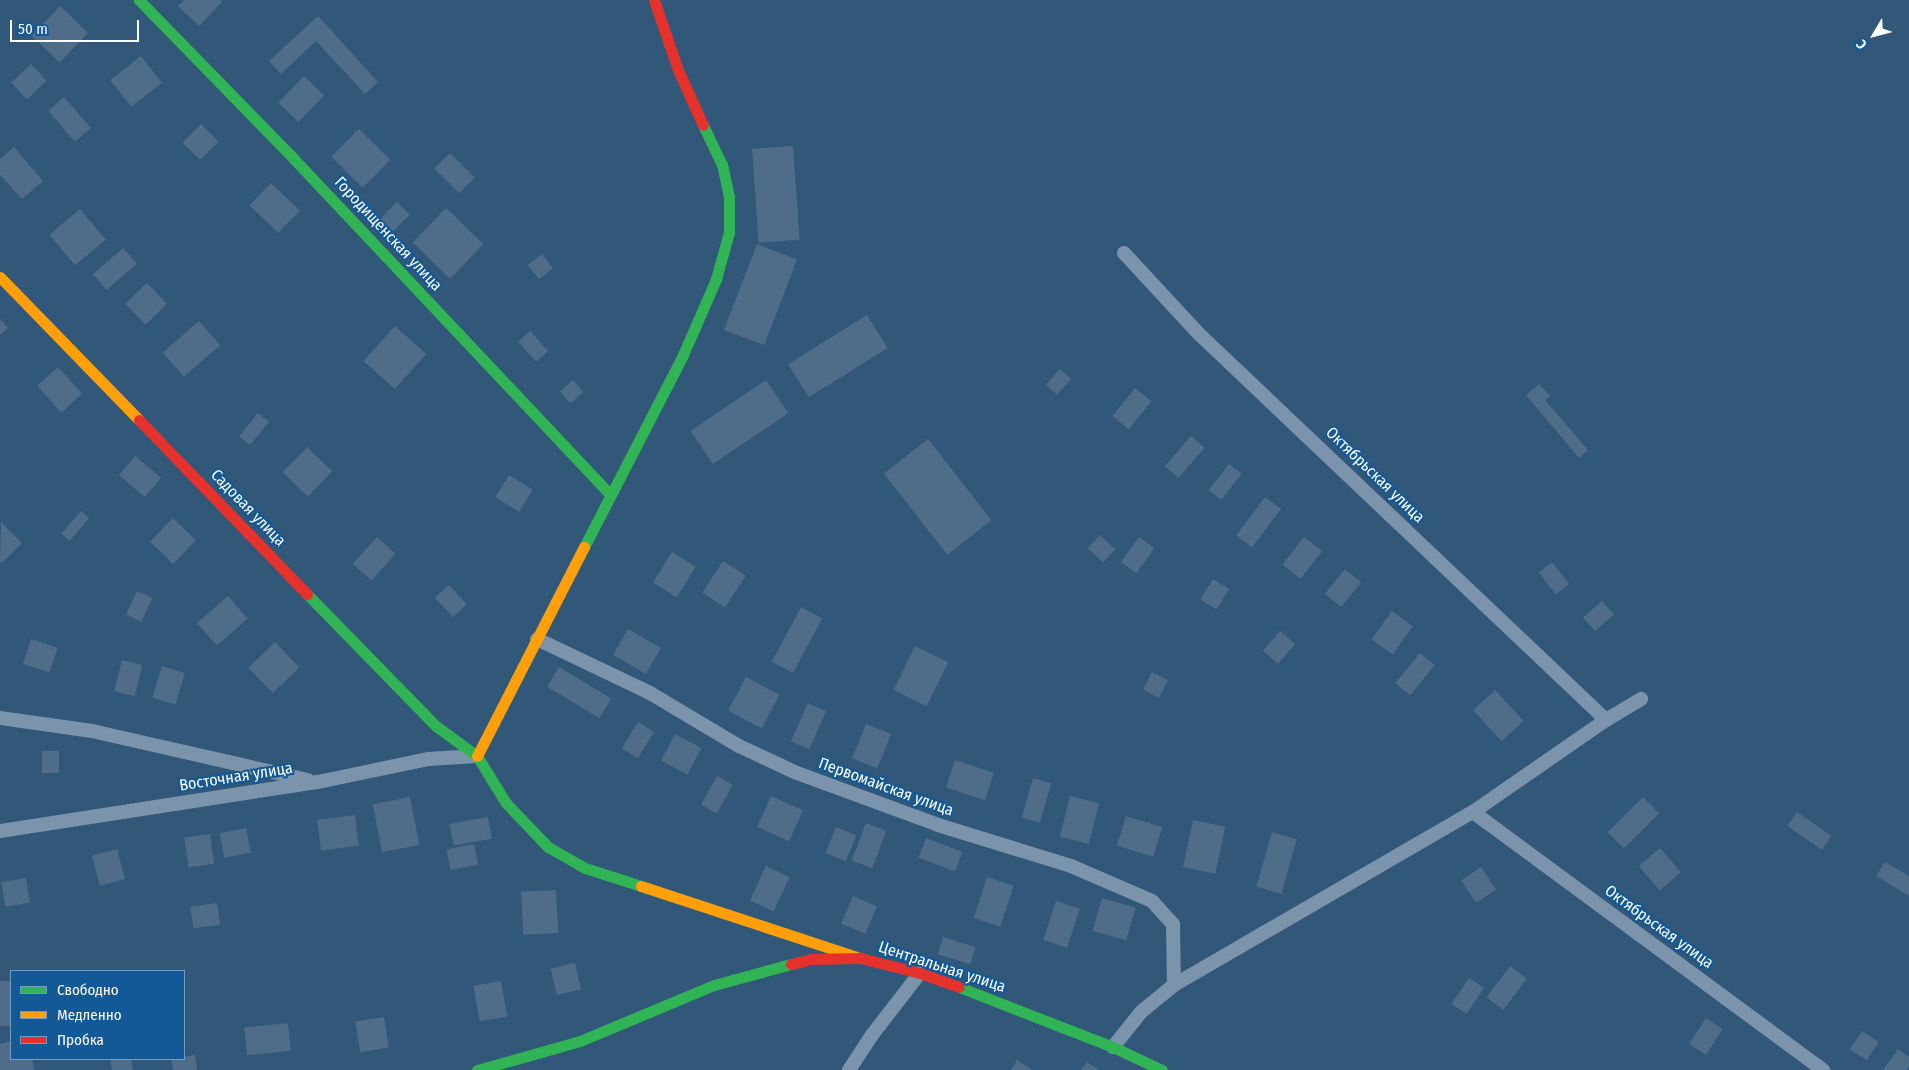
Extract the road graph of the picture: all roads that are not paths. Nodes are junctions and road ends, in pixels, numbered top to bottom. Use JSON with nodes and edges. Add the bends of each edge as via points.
{"nodes":[{"id":1,"x":139,"y":0,"type":"edge"},
{"id":2,"x":654,"y":0,"type":"edge"},
{"id":3,"x":1124,"y":252,"type":"dead end"},
{"id":4,"x":0,"y":277,"type":"edge"},
{"id":5,"x":610,"y":494,"type":"junction"},
{"id":6,"x":537,"y":639,"type":"junction"},
{"id":7,"x":1641,"y":698,"type":"dead end"},
{"id":8,"x":0,"y":718,"type":"edge"},
{"id":9,"x":1606,"y":720,"type":"junction"},
{"id":10,"x":477,"y":756,"type":"junction"},
{"id":11,"x":318,"y":782,"type":"junction"},
{"id":12,"x":1473,"y":812,"type":"junction"},
{"id":13,"x":0,"y":831,"type":"edge"},
{"id":14,"x":860,"y":958,"type":"junction"},
{"id":15,"x":920,"y":973,"type":"junction"},
{"id":16,"x":1174,"y":984,"type":"junction"},
{"id":17,"x":1113,"y":1047,"type":"junction"},
{"id":18,"x":477,"y":1070,"type":"edge"},
{"id":19,"x":849,"y":1070,"type":"edge"},
{"id":20,"x":1162,"y":1070,"type":"edge"},
{"id":21,"x":1823,"y":1070,"type":"edge"}],
"edges":[{"from":1,"to":5,"type":"street","name":"Городищенская улица"},
{"from":2,"to":5,"type":"street","via":[[678,70],[722,165],[729,197],[729,232],[716,279],[682,357]]},
{"from":3,"to":9,"type":"street","name":"Октябрьская улица","via":[[1199,334]]},
{"from":4,"to":10,"type":"street","name":"Садовая улица","via":[[436,726]]},
{"from":5,"to":6,"type":"street"},
{"from":6,"to":10,"type":"street"},
{"from":6,"to":16,"type":"street","name":"Первомайская улица","via":[[650,693],[739,746],[796,773],[938,825],[1071,866],[1152,901],[1173,924]]},
{"from":7,"to":9,"type":"street"},
{"from":8,"to":11,"type":"street","via":[[92,731]]},
{"from":9,"to":12,"type":"street"},
{"from":10,"to":11,"type":"street","name":"Восточная улица","via":[[428,759]]},
{"from":10,"to":14,"type":"street","via":[[506,803],[548,847],[585,868]]},
{"from":11,"to":13,"type":"street","name":"Восточная улица"},
{"from":12,"to":16,"type":"street"},
{"from":12,"to":21,"type":"street","name":"Октябрьская улица"},
{"from":14,"to":15,"type":"street","name":"Центральная улица"},
{"from":14,"to":18,"type":"street","name":"Центральная улица","via":[[811,959],[714,985],[580,1041]]},
{"from":15,"to":17,"type":"street","name":"Центральная улица"},
{"from":15,"to":19,"type":"street"},
{"from":16,"to":17,"type":"street","via":[[1141,1012]]},
{"from":17,"to":20,"type":"street","name":"Центральная улица"}]}
